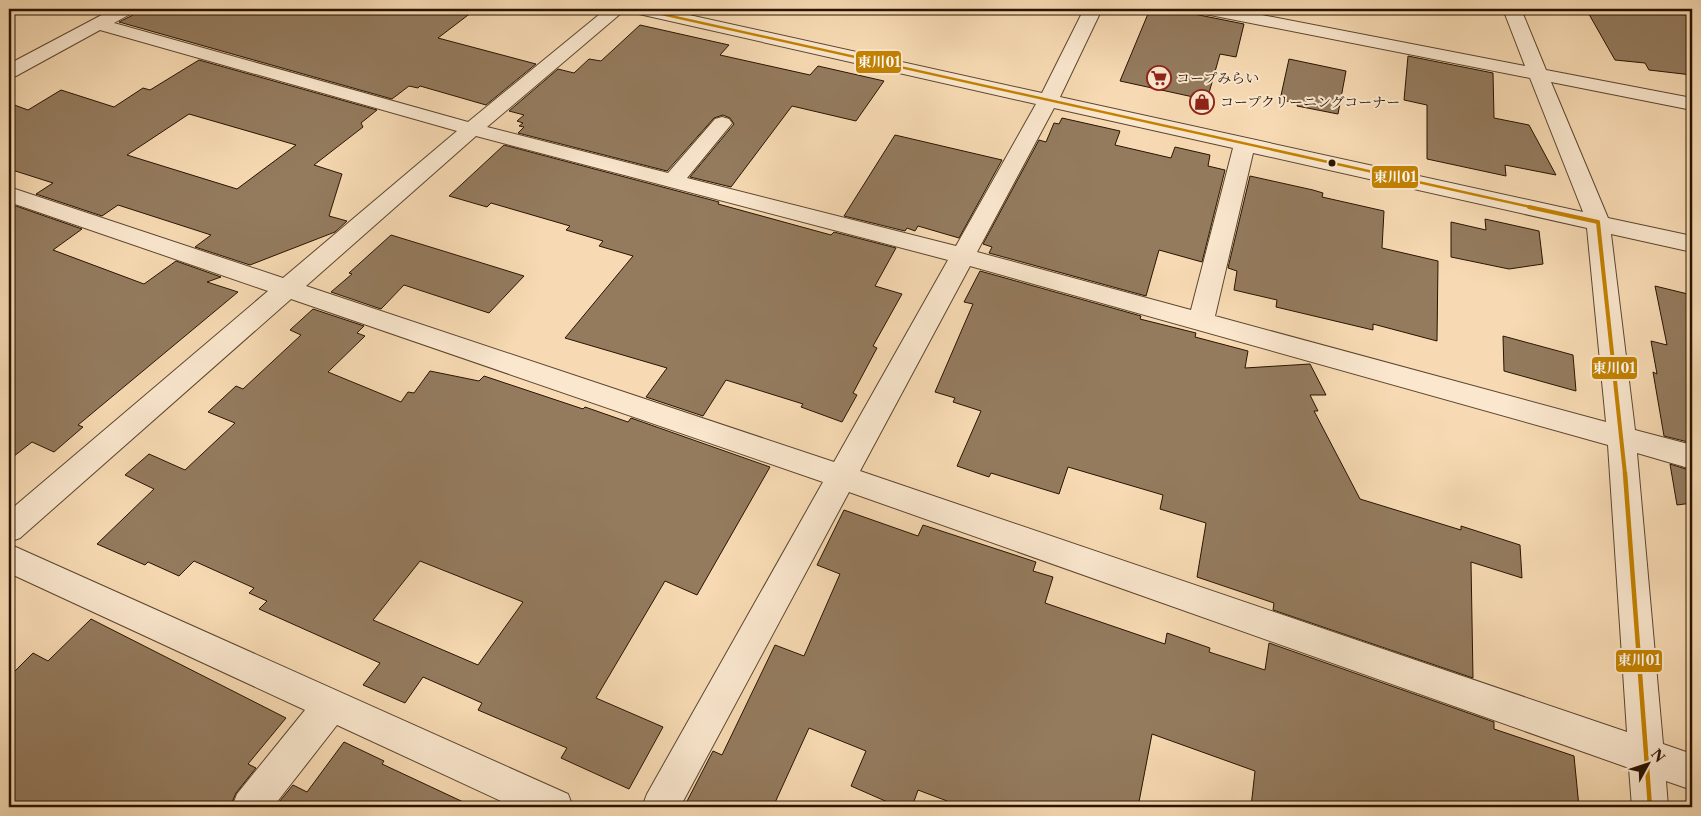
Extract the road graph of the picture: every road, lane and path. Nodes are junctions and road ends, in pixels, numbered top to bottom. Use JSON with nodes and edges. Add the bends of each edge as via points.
{"nodes":[{"id":1,"x":126,"y":9,"type":"edge"},
{"id":2,"x":617,"y":9,"type":"edge"},
{"id":3,"x":640,"y":9,"type":"edge"},
{"id":4,"x":1093,"y":9,"type":"edge"},
{"id":5,"x":1205,"y":9,"type":"edge"},
{"id":6,"x":1512,"y":9,"type":"edge"},
{"id":7,"x":97,"y":24,"type":"junction"},
{"id":8,"x":9,"y":72,"type":"edge"},
{"id":9,"x":1540,"y":75,"type":"junction"},
{"id":10,"x":1049,"y":99,"type":"junction"},
{"id":11,"x":1692,"y":104,"type":"edge"},
{"id":12,"x":722,"y":123,"type":"dead end"},
{"id":13,"x":472,"y":129,"type":"junction"},
{"id":14,"x":1244,"y":143,"type":"junction"},
{"id":15,"x":673,"y":181,"type":"junction"},
{"id":16,"x":10,"y":196,"type":"edge"},
{"id":17,"x":1598,"y":222,"type":"junction"},
{"id":18,"x":1692,"y":244,"type":"edge"},
{"id":19,"x":962,"y":256,"type":"junction"},
{"id":20,"x":287,"y":288,"type":"junction"},
{"id":21,"x":1201,"y":322,"type":"junction"},
{"id":22,"x":1622,"y":438,"type":"junction"},
{"id":23,"x":1692,"y":456,"type":"edge"},
{"id":24,"x":842,"y":477,"type":"junction"},
{"id":25,"x":9,"y":529,"type":"edge"},
{"id":26,"x":9,"y":558,"type":"edge"},
{"id":27,"x":330,"y":706,"type":"junction"},
{"id":28,"x":1646,"y":757,"type":"junction"},
{"id":29,"x":1692,"y":772,"type":"edge"},
{"id":30,"x":250,"y":807,"type":"edge"},
{"id":31,"x":555,"y":807,"type":"edge"},
{"id":32,"x":660,"y":807,"type":"edge"},
{"id":33,"x":1650,"y":807,"type":"edge"}],
"edges":[{"from":1,"to":7,"type":"street"},
{"from":2,"to":13,"type":"street"},
{"from":3,"to":10,"type":"street"},
{"from":4,"to":10,"type":"street"},
{"from":5,"to":9,"type":"street","via":[[1321,23]]},
{"from":6,"to":9,"type":"street"},
{"from":7,"to":8,"type":"street"},
{"from":7,"to":13,"type":"street"},
{"from":9,"to":11,"type":"street"},
{"from":9,"to":17,"type":"street"},
{"from":10,"to":14,"type":"street"},
{"from":10,"to":19,"type":"street"},
{"from":12,"to":15,"type":"street"},
{"from":13,"to":15,"type":"street"},
{"from":13,"to":20,"type":"street"},
{"from":14,"to":17,"type":"street"},
{"from":14,"to":21,"type":"street"},
{"from":15,"to":19,"type":"street"},
{"from":16,"to":20,"type":"street"},
{"from":17,"to":18,"type":"street"},
{"from":17,"to":22,"type":"street"},
{"from":19,"to":21,"type":"street"},
{"from":19,"to":24,"type":"street"},
{"from":20,"to":24,"type":"street"},
{"from":20,"to":25,"type":"street"},
{"from":21,"to":22,"type":"street"},
{"from":22,"to":23,"type":"street"},
{"from":22,"to":28,"type":"street"},
{"from":24,"to":28,"type":"street"},
{"from":24,"to":32,"type":"street"},
{"from":26,"to":27,"type":"street"},
{"from":27,"to":30,"type":"street"},
{"from":27,"to":31,"type":"street"},
{"from":28,"to":29,"type":"street"},
{"from":28,"to":33,"type":"street"}]}
